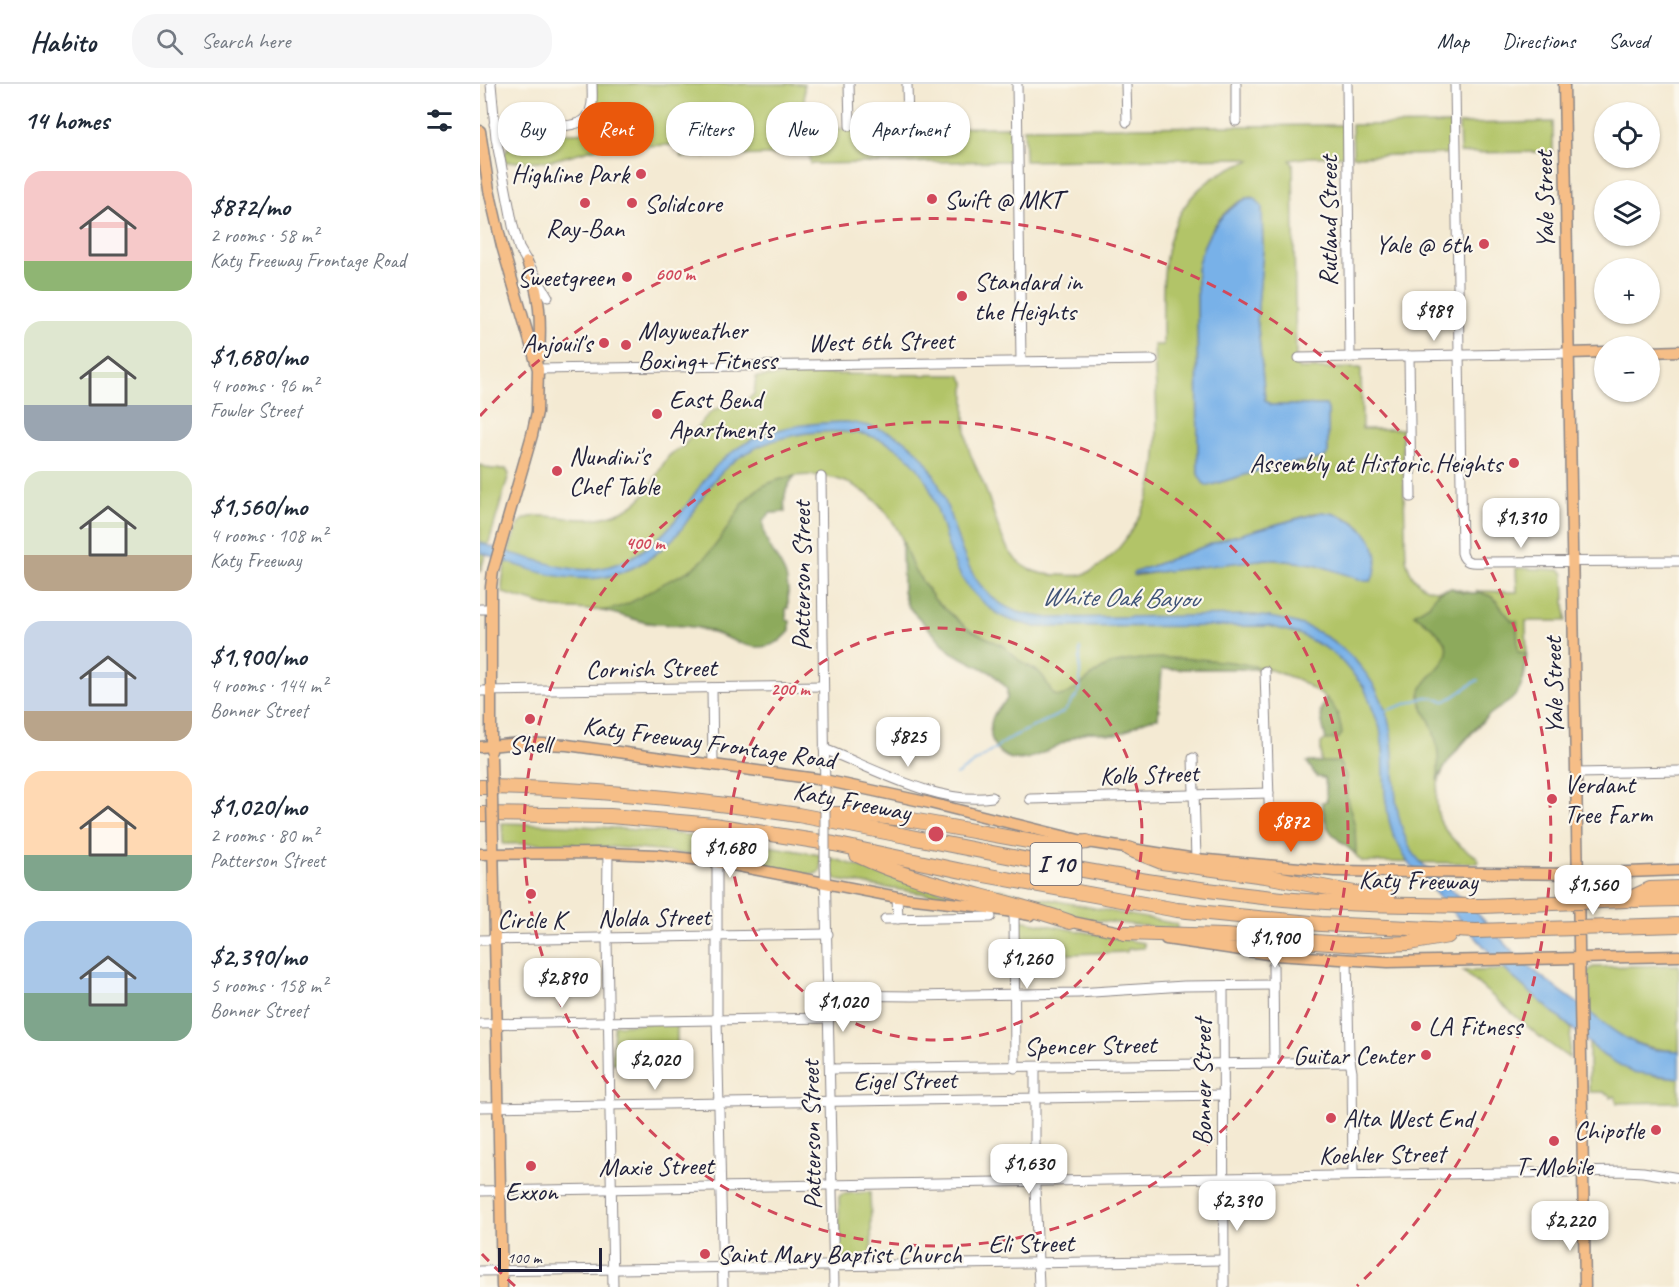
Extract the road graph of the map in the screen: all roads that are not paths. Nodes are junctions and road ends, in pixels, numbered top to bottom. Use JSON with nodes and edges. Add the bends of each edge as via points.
{"nodes":[{"id":1,"x":491,"y":84,"type":"edge"},
{"id":2,"x":592,"y":84,"type":"edge"},
{"id":3,"x":849,"y":84,"type":"edge"},
{"id":4,"x":907,"y":84,"type":"edge"},
{"id":5,"x":1017,"y":84,"type":"edge"},
{"id":6,"x":1126,"y":84,"type":"edge"},
{"id":7,"x":1236,"y":84,"type":"edge"},
{"id":8,"x":1347,"y":84,"type":"edge"},
{"id":9,"x":1455,"y":84,"type":"edge"},
{"id":10,"x":1564,"y":84,"type":"edge"},
{"id":11,"x":907,"y":102,"type":"edge"},
{"id":12,"x":1236,"y":121,"type":"dead end"},
{"id":13,"x":1127,"y":122,"type":"dead end"},
{"id":14,"x":494,"y":124,"type":"junction"},
{"id":15,"x":850,"y":126,"type":"dead end"},
{"id":16,"x":480,"y":131,"type":"edge"},
{"id":17,"x":527,"y":262,"type":"junction"},
{"id":18,"x":548,"y":297,"type":"dead end"},
{"id":19,"x":1679,"y":351,"type":"edge"},
{"id":20,"x":1594,"y":352,"type":"edge"},
{"id":21,"x":1660,"y":352,"type":"edge"},
{"id":22,"x":1569,"y":353,"type":"junction"},
{"id":23,"x":1460,"y":355,"type":"junction"},
{"id":24,"x":1409,"y":356,"type":"junction"},
{"id":25,"x":1350,"y":357,"type":"junction"},
{"id":26,"x":1299,"y":358,"type":"dead end"},
{"id":27,"x":1153,"y":360,"type":"dead end"},
{"id":28,"x":1021,"y":361,"type":"junction"},
{"id":29,"x":538,"y":369,"type":"junction"},
{"id":30,"x":821,"y":477,"type":"dead end"},
{"id":31,"x":1411,"y":497,"type":"dead end"},
{"id":32,"x":1573,"y":561,"type":"junction"},
{"id":33,"x":1679,"y":561,"type":"edge"},
{"id":34,"x":485,"y":609,"type":"edge"},
{"id":35,"x":1264,"y":671,"type":"dead end"},
{"id":36,"x":823,"y":686,"type":"junction"},
{"id":37,"x":712,"y":688,"type":"junction"},
{"id":38,"x":486,"y":691,"type":"edge"},
{"id":39,"x":824,"y":749,"type":"junction"},
{"id":40,"x":487,"y":750,"type":"edge"},
{"id":41,"x":1193,"y":758,"type":"dead end"},
{"id":42,"x":713,"y":765,"type":"junction"},
{"id":43,"x":1679,"y":771,"type":"edge"},
{"id":44,"x":1577,"y":773,"type":"junction"},
{"id":45,"x":824,"y":780,"type":"junction"},
{"id":46,"x":480,"y":787,"type":"edge"},
{"id":47,"x":1269,"y":793,"type":"junction"},
{"id":48,"x":1194,"y":794,"type":"junction"},
{"id":49,"x":993,"y":797,"type":"dead end"},
{"id":50,"x":1030,"y":799,"type":"dead end"},
{"id":51,"x":480,"y":814,"type":"edge"},
{"id":52,"x":798,"y":815,"type":"junction"},
{"id":53,"x":1270,"y":832,"type":"dead end"},
{"id":54,"x":1087,"y":842,"type":"junction"},
{"id":55,"x":834,"y":844,"type":"junction"},
{"id":56,"x":1129,"y":849,"type":"junction"},
{"id":57,"x":608,"y":853,"type":"junction"},
{"id":58,"x":480,"y":854,"type":"edge"},
{"id":59,"x":494,"y":854,"type":"junction"},
{"id":60,"x":1196,"y":859,"type":"junction"},
{"id":61,"x":717,"y":862,"type":"junction"},
{"id":62,"x":1679,"y":870,"type":"edge"},
{"id":63,"x":1578,"y":874,"type":"junction"},
{"id":64,"x":825,"y":882,"type":"junction"},
{"id":65,"x":1679,"y":888,"type":"edge"},
{"id":66,"x":897,"y":897,"type":"junction"},
{"id":67,"x":1679,"y":899,"type":"edge"},
{"id":68,"x":1626,"y":900,"type":"junction"},
{"id":69,"x":1483,"y":906,"type":"junction"},
{"id":70,"x":1014,"y":912,"type":"junction"},
{"id":71,"x":991,"y":917,"type":"dead end"},
{"id":72,"x":885,"y":919,"type":"dead end"},
{"id":73,"x":898,"y":919,"type":"junction"},
{"id":74,"x":1070,"y":922,"type":"junction"},
{"id":75,"x":1679,"y":925,"type":"edge"},
{"id":76,"x":1476,"y":932,"type":"junction"},
{"id":77,"x":1124,"y":933,"type":"junction"},
{"id":78,"x":828,"y":934,"type":"junction"},
{"id":79,"x":717,"y":937,"type":"junction"},
{"id":80,"x":607,"y":939,"type":"junction"},
{"id":81,"x":480,"y":940,"type":"edge"},
{"id":82,"x":495,"y":940,"type":"junction"},
{"id":83,"x":1679,"y":956,"type":"edge"},
{"id":84,"x":1580,"y":958,"type":"junction"},
{"id":85,"x":1347,"y":960,"type":"junction"},
{"id":86,"x":1273,"y":966,"type":"dead end"},
{"id":87,"x":1273,"y":985,"type":"junction"},
{"id":88,"x":1222,"y":986,"type":"junction"},
{"id":89,"x":1014,"y":993,"type":"junction"},
{"id":90,"x":829,"y":995,"type":"junction"},
{"id":91,"x":830,"y":1018,"type":"junction"},
{"id":92,"x":717,"y":1019,"type":"junction"},
{"id":93,"x":608,"y":1021,"type":"junction"},
{"id":94,"x":480,"y":1024,"type":"edge"},
{"id":95,"x":496,"y":1024,"type":"junction"},
{"id":96,"x":1274,"y":1062,"type":"junction"},
{"id":97,"x":1350,"y":1062,"type":"junction"},
{"id":98,"x":1223,"y":1063,"type":"junction"},
{"id":99,"x":1035,"y":1067,"type":"junction"},
{"id":100,"x":1015,"y":1068,"type":"junction"},
{"id":101,"x":831,"y":1070,"type":"junction"},
{"id":102,"x":1223,"y":1095,"type":"junction"},
{"id":103,"x":1036,"y":1099,"type":"junction"},
{"id":104,"x":831,"y":1102,"type":"junction"},
{"id":105,"x":720,"y":1103,"type":"junction"},
{"id":106,"x":610,"y":1105,"type":"junction"},
{"id":107,"x":480,"y":1107,"type":"edge"},
{"id":108,"x":498,"y":1107,"type":"junction"},
{"id":109,"x":1583,"y":1172,"type":"junction"},
{"id":110,"x":1353,"y":1175,"type":"junction"},
{"id":111,"x":1224,"y":1177,"type":"junction"},
{"id":112,"x":1679,"y":1178,"type":"edge"},
{"id":113,"x":1035,"y":1182,"type":"junction"},
{"id":114,"x":833,"y":1185,"type":"junction"},
{"id":115,"x":721,"y":1187,"type":"junction"},
{"id":116,"x":612,"y":1188,"type":"junction"},
{"id":117,"x":500,"y":1190,"type":"junction"},
{"id":118,"x":480,"y":1191,"type":"edge"},
{"id":119,"x":1223,"y":1260,"type":"junction"},
{"id":120,"x":1037,"y":1264,"type":"junction"},
{"id":121,"x":834,"y":1266,"type":"junction"},
{"id":122,"x":723,"y":1268,"type":"junction"},
{"id":123,"x":612,"y":1269,"type":"junction"},
{"id":124,"x":480,"y":1271,"type":"edge"},
{"id":125,"x":502,"y":1271,"type":"junction"},
{"id":126,"x":502,"y":1287,"type":"edge"},
{"id":127,"x":613,"y":1287,"type":"edge"},
{"id":128,"x":723,"y":1287,"type":"edge"},
{"id":129,"x":834,"y":1287,"type":"edge"},
{"id":130,"x":1039,"y":1287,"type":"edge"},
{"id":131,"x":1224,"y":1287,"type":"edge"},
{"id":132,"x":1585,"y":1287,"type":"edge"}],
"edges":[{"from":1,"to":14,"type":"street"},
{"from":2,"to":14,"type":"street","via":[[592,107],[578,124]]},
{"from":3,"to":15,"type":"street"},
{"from":4,"to":11,"type":"street"},
{"from":5,"to":28,"type":"street"},
{"from":6,"to":13,"type":"street"},
{"from":7,"to":12,"type":"street"},
{"from":8,"to":25,"type":"street","name":"Rutland Street"},
{"from":9,"to":23,"type":"street"},
{"from":10,"to":22,"type":"main road","name":"Yale Street"},
{"from":14,"to":17,"type":"street","via":[[513,226]]},
{"from":16,"to":29,"type":"main road","via":[[502,246]]},
{"from":17,"to":18,"type":"street"},
{"from":17,"to":29,"type":"main road","via":[[540,308]]},
{"from":19,"to":21,"type":"main road"},
{"from":20,"to":22,"type":"main road"},
{"from":22,"to":23,"type":"street"},
{"from":22,"to":32,"type":"main road","name":"Yale Street"},
{"from":23,"to":24,"type":"street"},
{"from":23,"to":32,"type":"street","via":[[1465,561]]},
{"from":24,"to":25,"type":"street"},
{"from":24,"to":31,"type":"street"},
{"from":25,"to":26,"type":"street"},
{"from":27,"to":28,"type":"street","name":"West 6th Street"},
{"from":28,"to":29,"type":"street","name":"West 6th Street"},
{"from":29,"to":34,"type":"main road","via":[[537,412]]},
{"from":30,"to":36,"type":"street","name":"Patterson Street"},
{"from":32,"to":33,"type":"street"},
{"from":32,"to":44,"type":"main road","name":"Yale Street"},
{"from":34,"to":38,"type":"main road"},
{"from":35,"to":47,"type":"street"},
{"from":36,"to":37,"type":"street","name":"Cornish Street"},
{"from":36,"to":39,"type":"street","name":"Patterson Street"},
{"from":37,"to":38,"type":"street","name":"Cornish Street"},
{"from":37,"to":42,"type":"street"},
{"from":38,"to":40,"type":"main road"},
{"from":39,"to":45,"type":"street","name":"Patterson Street"},
{"from":39,"to":49,"type":"street","via":[[943,794],[972,799]]},
{"from":40,"to":42,"type":"main road","name":"Katy Freeway Frontage Road","via":[[520,743],[567,745]]},
{"from":40,"to":59,"type":"main road","bridge":true},
{"from":41,"to":48,"type":"street"},
{"from":42,"to":45,"type":"main road","name":"Katy Freeway Frontage Road"},
{"from":43,"to":44,"type":"street"},
{"from":44,"to":63,"type":"main road","name":"Yale Street"},
{"from":45,"to":54,"type":"main road","name":"Katy Freeway Frontage Road"},
{"from":45,"to":64,"type":"street","name":"Patterson Street","bridge":true},
{"from":46,"to":52,"type":"highway","name":"Katy Freeway","number":"I 10","via":[[626,794]]},
{"from":47,"to":48,"type":"street","name":"Kolb Street"},
{"from":47,"to":53,"type":"street"},
{"from":48,"to":50,"type":"street","name":"Kolb Street"},
{"from":48,"to":60,"type":"street"},
{"from":51,"to":55,"type":"highway","name":"Katy Freeway","number":"I 10","via":[[621,817],[714,825]]},
{"from":52,"to":54,"type":"highway","via":[[859,814],[912,820],[1056,846]]},
{"from":52,"to":69,"type":"highway","name":"Katy Freeway","number":"I 10","via":[[1163,884],[1249,896]]},
{"from":54,"to":56,"type":"main road","name":"Katy Freeway Frontage Road"},
{"from":55,"to":74,"type":"highway","via":[[882,867]]},
{"from":55,"to":76,"type":"highway","name":"Katy Freeway","number":"I 10","via":[[1177,910],[1321,924]]},
{"from":56,"to":60,"type":"main road","name":"Katy Freeway Frontage Road"},
{"from":56,"to":69,"type":"highway","via":[[1162,862],[1355,893]]},
{"from":57,"to":59,"type":"main road"},
{"from":57,"to":61,"type":"main road"},
{"from":57,"to":80,"type":"street"},
{"from":58,"to":59,"type":"main road"},
{"from":59,"to":82,"type":"main road"},
{"from":60,"to":63,"type":"main road","name":"Katy Freeway Frontage Road","via":[[1334,871]]},
{"from":61,"to":64,"type":"main road"},
{"from":61,"to":79,"type":"street"},
{"from":62,"to":63,"type":"main road","name":"Katy Freeway Frontage Road"},
{"from":63,"to":84,"type":"main road","name":"Yale Street"},
{"from":64,"to":66,"type":"main road"},
{"from":64,"to":78,"type":"street","name":"Patterson Street"},
{"from":65,"to":68,"type":"highway","via":[[1650,889]]},
{"from":66,"to":70,"type":"main road"},
{"from":66,"to":73,"type":"street"},
{"from":67,"to":68,"type":"highway","name":"Katy Freeway","number":"I 10"},
{"from":68,"to":69,"type":"highway","name":"Katy Freeway","number":"I 10","bridge":true},
{"from":70,"to":74,"type":"main road"},
{"from":70,"to":89,"type":"street"},
{"from":71,"to":73,"type":"street"},
{"from":72,"to":73,"type":"street"},
{"from":74,"to":77,"type":"main road"},
{"from":75,"to":76,"type":"highway","name":"Katy Freeway","number":"I 10","bridge":true},
{"from":76,"to":77,"type":"highway","via":[[1408,943],[1359,945]]},
{"from":77,"to":85,"type":"main road","via":[[1275,955]]},
{"from":78,"to":79,"type":"street","name":"Nolda Street"},
{"from":78,"to":90,"type":"street","name":"Patterson Street"},
{"from":79,"to":80,"type":"street","name":"Nolda Street"},
{"from":79,"to":92,"type":"street"},
{"from":80,"to":82,"type":"street","name":"Nolda Street"},
{"from":80,"to":93,"type":"street"},
{"from":81,"to":82,"type":"street","name":"Nolda Street"},
{"from":82,"to":95,"type":"main road"},
{"from":83,"to":84,"type":"main road"},
{"from":84,"to":85,"type":"main road"},
{"from":84,"to":109,"type":"main road","name":"Yale Street"},
{"from":85,"to":97,"type":"street"},
{"from":86,"to":87,"type":"street"},
{"from":87,"to":88,"type":"street"},
{"from":87,"to":96,"type":"street"},
{"from":88,"to":89,"type":"street"},
{"from":88,"to":98,"type":"street","name":"Bonner Street"},
{"from":89,"to":90,"type":"street"},
{"from":89,"to":100,"type":"street"},
{"from":90,"to":91,"type":"street","name":"Patterson Street"},
{"from":91,"to":92,"type":"street"},
{"from":91,"to":101,"type":"street","name":"Patterson Street"},
{"from":92,"to":93,"type":"street"},
{"from":92,"to":105,"type":"street"},
{"from":93,"to":95,"type":"street"},
{"from":93,"to":106,"type":"street"},
{"from":94,"to":95,"type":"street"},
{"from":95,"to":108,"type":"main road"},
{"from":96,"to":97,"type":"street","name":"Spencer Street"},
{"from":96,"to":98,"type":"street","name":"Spencer Street"},
{"from":97,"to":110,"type":"street"},
{"from":98,"to":99,"type":"street","name":"Spencer Street"},
{"from":98,"to":102,"type":"street","name":"Bonner Street"},
{"from":99,"to":100,"type":"street","name":"Spencer Street"},
{"from":99,"to":103,"type":"street"},
{"from":100,"to":101,"type":"street","name":"Spencer Street"},
{"from":101,"to":104,"type":"street","name":"Patterson Street"},
{"from":102,"to":103,"type":"street","name":"Eigel Street"},
{"from":102,"to":111,"type":"street","name":"Bonner Street"},
{"from":103,"to":104,"type":"street","name":"Eigel Street"},
{"from":103,"to":113,"type":"street"},
{"from":104,"to":105,"type":"street","name":"Eigel Street"},
{"from":104,"to":114,"type":"street","name":"Patterson Street"},
{"from":105,"to":106,"type":"street","name":"Eigel Street"},
{"from":105,"to":115,"type":"street"},
{"from":106,"to":108,"type":"street","name":"Eigel Street"},
{"from":106,"to":116,"type":"street"},
{"from":107,"to":108,"type":"street","name":"Eigel Street"},
{"from":108,"to":117,"type":"main road"},
{"from":109,"to":110,"type":"street","name":"Koehler Street"},
{"from":109,"to":112,"type":"street","name":"Koehler Street","via":[[1643,1172]]},
{"from":109,"to":132,"type":"main road","name":"Yale Street"},
{"from":110,"to":111,"type":"street","name":"Koehler Street"},
{"from":111,"to":113,"type":"street","name":"Koehler Street"},
{"from":111,"to":119,"type":"street","name":"Bonner Street"},
{"from":113,"to":114,"type":"street","name":"Koehler Street"},
{"from":113,"to":120,"type":"street"},
{"from":114,"to":115,"type":"street","name":"Maxie Street"},
{"from":114,"to":121,"type":"street","name":"Patterson Street"},
{"from":115,"to":116,"type":"street","name":"Maxie Street"},
{"from":115,"to":122,"type":"street"},
{"from":116,"to":117,"type":"street","name":"Maxie Street"},
{"from":116,"to":123,"type":"street"},
{"from":117,"to":118,"type":"street","name":"Maxie Street"},
{"from":117,"to":125,"type":"main road"},
{"from":119,"to":120,"type":"street","name":"Eli Street"},
{"from":119,"to":131,"type":"street","name":"Bonner Street"},
{"from":120,"to":121,"type":"street","name":"Eli Street"},
{"from":120,"to":130,"type":"street"},
{"from":121,"to":122,"type":"street","name":"Eli Street"},
{"from":121,"to":129,"type":"street","name":"Patterson Street"},
{"from":122,"to":123,"type":"street","name":"Eli Street"},
{"from":122,"to":128,"type":"street"},
{"from":123,"to":125,"type":"street","name":"Eli Street"},
{"from":123,"to":127,"type":"street"},
{"from":124,"to":125,"type":"street","name":"Eli Street"},
{"from":125,"to":126,"type":"main road"}]}
